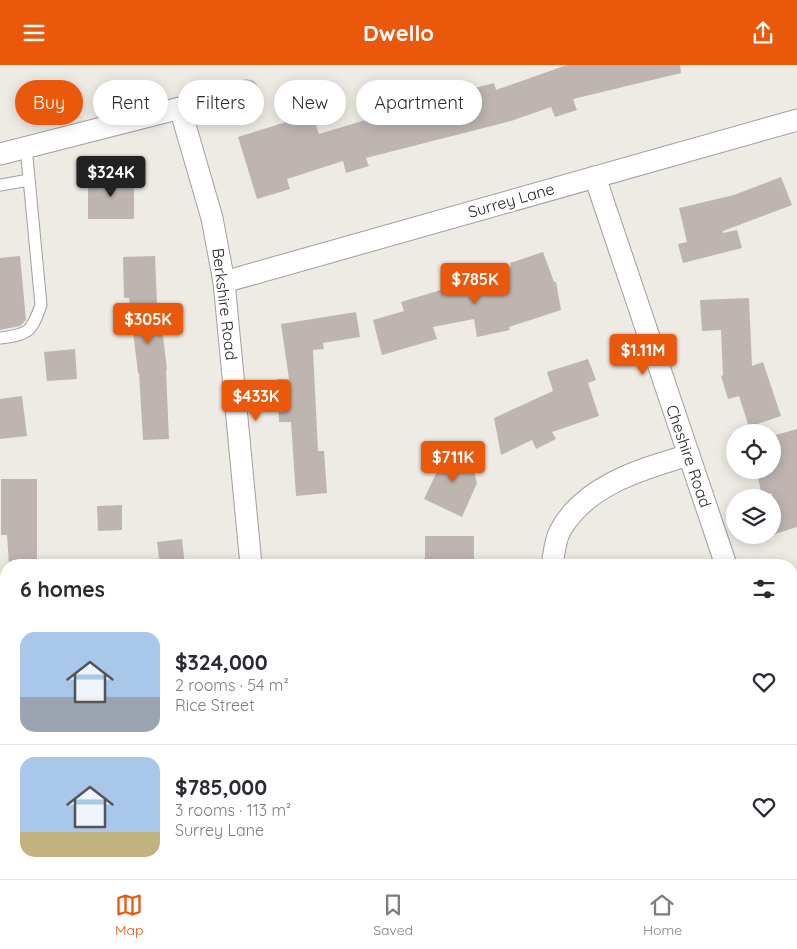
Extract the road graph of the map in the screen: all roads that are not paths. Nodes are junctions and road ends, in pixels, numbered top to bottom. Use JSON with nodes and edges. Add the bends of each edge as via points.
{"nodes":[{"id":1,"x":178,"y":109,"type":"edge"},
{"id":2,"x":797,"y":119,"type":"edge"},
{"id":3,"x":185,"y":125,"type":"edge"},
{"id":4,"x":26,"y":147,"type":"junction"},
{"id":5,"x":0,"y":154,"type":"edge"},
{"id":6,"x":595,"y":177,"type":"junction"},
{"id":7,"x":29,"y":180,"type":"junction"},
{"id":8,"x":0,"y":185,"type":"edge"},
{"id":9,"x":224,"y":281,"type":"junction"},
{"id":10,"x":0,"y":338,"type":"edge"},
{"id":11,"x":689,"y":455,"type":"junction"},
{"id":12,"x":250,"y":559,"type":"edge"},
{"id":13,"x":553,"y":559,"type":"edge"},
{"id":14,"x":724,"y":559,"type":"edge"}],
"edges":[{"from":1,"to":4,"type":"street"},
{"from":2,"to":6,"type":"street","name":"Surrey Lane"},
{"from":3,"to":9,"type":"street","name":"Berkshire Road","via":[[212,217]]},
{"from":4,"to":5,"type":"street"},
{"from":4,"to":7,"type":"lane"},
{"from":6,"to":9,"type":"street","name":"Surrey Lane"},
{"from":6,"to":11,"type":"street","name":"Cheshire Road"},
{"from":7,"to":8,"type":"lane"},
{"from":7,"to":10,"type":"lane","via":[[41,305],[34,325],[23,335]]},
{"from":9,"to":12,"type":"street","name":"Berkshire Road"},
{"from":11,"to":13,"type":"street","via":[[643,469],[610,484],[580,505],[559,532]]},
{"from":11,"to":14,"type":"street","name":"Cheshire Road"}]}
